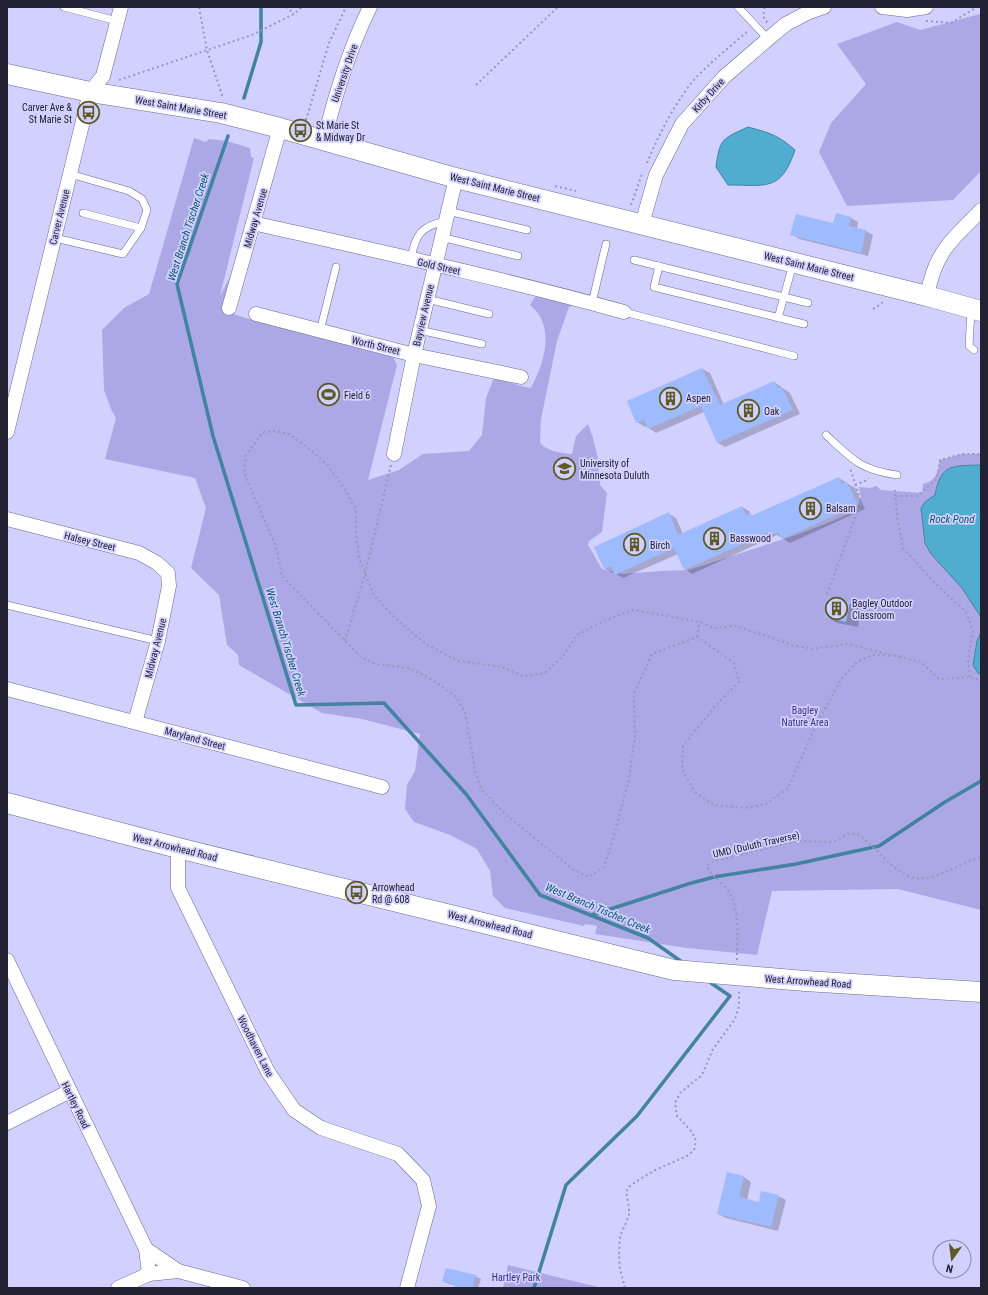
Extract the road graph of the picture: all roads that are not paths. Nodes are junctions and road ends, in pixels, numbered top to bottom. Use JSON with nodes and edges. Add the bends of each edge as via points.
{"nodes":[{"id":1,"x":64,"y":7,"type":"edge"},
{"id":2,"x":121,"y":7,"type":"edge"},
{"id":3,"x":370,"y":7,"type":"edge"},
{"id":4,"x":738,"y":7,"type":"edge"},
{"id":5,"x":824,"y":7,"type":"edge"},
{"id":6,"x":882,"y":7,"type":"edge"},
{"id":7,"x":926,"y":7,"type":"edge"},
{"id":8,"x":117,"y":21,"type":"junction"},
{"id":9,"x":768,"y":39,"type":"junction"},
{"id":10,"x":7,"y":74,"type":"edge"},
{"id":11,"x":90,"y":92,"type":"junction"},
{"id":12,"x":280,"y":128,"type":"junction"},
{"id":13,"x":324,"y":141,"type":"junction"},
{"id":14,"x":70,"y":174,"type":"junction"},
{"id":15,"x":456,"y":178,"type":"junction"},
{"id":16,"x":981,"y":210,"type":"edge"},
{"id":17,"x":82,"y":213,"type":"dead end"},
{"id":18,"x":447,"y":216,"type":"junction"},
{"id":19,"x":253,"y":223,"type":"junction"},
{"id":20,"x":642,"y":224,"type":"junction"},
{"id":21,"x":141,"y":228,"type":"junction"},
{"id":22,"x":527,"y":230,"type":"dead end"},
{"id":23,"x":442,"y":237,"type":"junction"},
{"id":24,"x":54,"y":238,"type":"junction"},
{"id":25,"x":606,"y":244,"type":"dead end"},
{"id":26,"x":518,"y":256,"type":"dead end"},
{"id":27,"x":411,"y":259,"type":"junction"},
{"id":28,"x":634,"y":260,"type":"dead end"},
{"id":29,"x":794,"y":262,"type":"junction"},
{"id":30,"x":435,"y":264,"type":"junction"},
{"id":31,"x":660,"y":266,"type":"junction"},
{"id":32,"x":336,"y":267,"type":"dead end"},
{"id":33,"x":927,"y":296,"type":"junction"},
{"id":34,"x":784,"y":297,"type":"junction"},
{"id":35,"x":427,"y":299,"type":"junction"},
{"id":36,"x":592,"y":303,"type":"junction"},
{"id":37,"x":808,"y":304,"type":"dead end"},
{"id":38,"x":229,"y":308,"type":"dead end"},
{"id":39,"x":976,"y":309,"type":"edge"},
{"id":40,"x":624,"y":312,"type":"joint"},
{"id":41,"x":256,"y":314,"type":"dead end"},
{"id":42,"x":489,"y":314,"type":"dead end"},
{"id":43,"x":778,"y":318,"type":"junction"},
{"id":44,"x":804,"y":324,"type":"dead end"},
{"id":45,"x":420,"y":330,"type":"junction"},
{"id":46,"x":320,"y":331,"type":"junction"},
{"id":47,"x":482,"y":344,"type":"dead end"},
{"id":48,"x":974,"y":350,"type":"dead end"},
{"id":49,"x":414,"y":355,"type":"junction"},
{"id":50,"x":794,"y":356,"type":"dead end"},
{"id":51,"x":521,"y":377,"type":"dead end"},
{"id":52,"x":7,"y":432,"type":"edge"},
{"id":53,"x":826,"y":435,"type":"dead end"},
{"id":54,"x":394,"y":454,"type":"road end"},
{"id":55,"x":896,"y":475,"type":"dead end"},
{"id":56,"x":7,"y":519,"type":"edge"},
{"id":57,"x":168,"y":573,"type":"joint"},
{"id":58,"x":7,"y":604,"type":"edge"},
{"id":59,"x":158,"y":641,"type":"junction"},
{"id":60,"x":7,"y":690,"type":"edge"},
{"id":61,"x":135,"y":722,"type":"junction"},
{"id":62,"x":382,"y":787,"type":"dead end"},
{"id":63,"x":7,"y":803,"type":"edge"},
{"id":64,"x":178,"y":848,"type":"junction"},
{"id":65,"x":7,"y":960,"type":"edge"},
{"id":66,"x":981,"y":992,"type":"edge"},
{"id":67,"x":70,"y":1091,"type":"junction"},
{"id":68,"x":7,"y":1123,"type":"edge"},
{"id":69,"x":146,"y":1249,"type":"junction"},
{"id":70,"x":178,"y":1271,"type":"junction"},
{"id":71,"x":149,"y":1274,"type":"junction"},
{"id":72,"x":118,"y":1288,"type":"edge"},
{"id":73,"x":243,"y":1288,"type":"edge"},
{"id":74,"x":407,"y":1288,"type":"edge"}],
"edges":[{"from":1,"to":8,"type":"lane"},
{"from":2,"to":8,"type":"street","name":"Carver Avenue"},
{"from":3,"to":13,"type":"street","name":"University Drive","via":[[347,61]]},
{"from":4,"to":9,"type":"lane"},
{"from":5,"to":9,"type":"street","name":"Kirby Drive","via":[[800,16]]},
{"from":6,"to":7,"type":"street","via":[[907,10]]},
{"from":8,"to":11,"type":"street","name":"Carver Avenue","via":[[103,76]]},
{"from":9,"to":20,"type":"street","name":"Kirby Drive","via":[[724,76],[682,124],[656,175]]},
{"from":10,"to":11,"type":"street","name":"West Saint Marie Street"},
{"from":11,"to":12,"type":"street","name":"West Saint Marie Street","via":[[221,113]]},
{"from":11,"to":14,"type":"street","name":"Carver Avenue"},
{"from":12,"to":13,"type":"street","name":"West Saint Marie Street"},
{"from":12,"to":19,"type":"street","name":"Midway Avenue"},
{"from":13,"to":15,"type":"street","name":"West Saint Marie Street"},
{"from":14,"to":21,"type":"lane","via":[[129,191],[142,199],[147,210]]},
{"from":14,"to":24,"type":"street","name":"Carver Avenue"},
{"from":15,"to":18,"type":"street","name":"Bayview Avenue"},
{"from":15,"to":20,"type":"street","name":"West Saint Marie Street"},
{"from":16,"to":33,"type":"street","via":[[953,238],[944,251],[929,284]]},
{"from":17,"to":21,"type":"lane"},
{"from":18,"to":22,"type":"lane"},
{"from":18,"to":23,"type":"street","name":"Bayview Avenue"},
{"from":18,"to":27,"type":"lane","via":[[423,230],[417,237]]},
{"from":19,"to":27,"type":"street","name":"Gold Street"},
{"from":19,"to":38,"type":"street","name":"Midway Avenue"},
{"from":20,"to":29,"type":"street","name":"West Saint Marie Street"},
{"from":21,"to":24,"type":"lane","via":[[124,254]]},
{"from":23,"to":26,"type":"lane"},
{"from":23,"to":30,"type":"street","name":"Bayview Avenue"},
{"from":24,"to":52,"type":"street","name":"Carver Avenue"},
{"from":25,"to":36,"type":"lane"},
{"from":27,"to":30,"type":"street","name":"Gold Street"},
{"from":28,"to":31,"type":"lane"},
{"from":29,"to":33,"type":"street","name":"West Saint Marie Street"},
{"from":29,"to":34,"type":"lane"},
{"from":30,"to":35,"type":"street","name":"Bayview Avenue"},
{"from":30,"to":36,"type":"street","name":"Gold Street"},
{"from":31,"to":34,"type":"lane"},
{"from":31,"to":43,"type":"lane","via":[[654,287]]},
{"from":32,"to":46,"type":"lane"},
{"from":33,"to":39,"type":"street","name":"West Saint Marie Street"},
{"from":34,"to":37,"type":"lane"},
{"from":34,"to":43,"type":"lane"},
{"from":35,"to":42,"type":"lane"},
{"from":35,"to":45,"type":"street","name":"Bayview Avenue"},
{"from":36,"to":40,"type":"street","name":"Gold Street"},
{"from":39,"to":48,"type":"lane","via":[[970,317],[969,346]]},
{"from":40,"to":50,"type":"lane"},
{"from":41,"to":46,"type":"street","name":"Worth Street"},
{"from":43,"to":44,"type":"lane"},
{"from":45,"to":47,"type":"lane"},
{"from":45,"to":49,"type":"street","name":"Bayview Avenue"},
{"from":46,"to":49,"type":"street","name":"Worth Street"},
{"from":49,"to":51,"type":"street","name":"Worth Street"},
{"from":49,"to":54,"type":"street","name":"Bayview Avenue"},
{"from":53,"to":55,"type":"lane","via":[[864,467]]},
{"from":56,"to":57,"type":"street","name":"Halsey Street","via":[[139,553]]},
{"from":57,"to":59,"type":"street","name":"Midway Avenue","via":[[169,586]]},
{"from":58,"to":59,"type":"lane"},
{"from":59,"to":61,"type":"street","name":"Midway Avenue"},
{"from":60,"to":61,"type":"street","name":"Maryland Street"},
{"from":61,"to":62,"type":"street","name":"Maryland Street"},
{"from":63,"to":64,"type":"street","name":"West Arrowhead Road"},
{"from":64,"to":66,"type":"street","name":"West Arrowhead Road","via":[[674,970],[805,982]]},
{"from":64,"to":74,"type":"street","name":"Woodhaven Lane","via":[[178,888],[268,1072],[294,1110],[321,1128],[398,1154],[423,1180],[429,1206]]},
{"from":65,"to":67,"type":"street","name":"Hartley Road"},
{"from":67,"to":68,"type":"street"},
{"from":67,"to":69,"type":"street","name":"Hartley Road"},
{"from":69,"to":70,"type":"street","name":"Hartley Road"},
{"from":69,"to":71,"type":"street","name":"Hartley Road"},
{"from":70,"to":71,"type":"street","name":"Hartley Road"},
{"from":70,"to":73,"type":"street","name":"Hartley Road"},
{"from":71,"to":72,"type":"street"}]}
